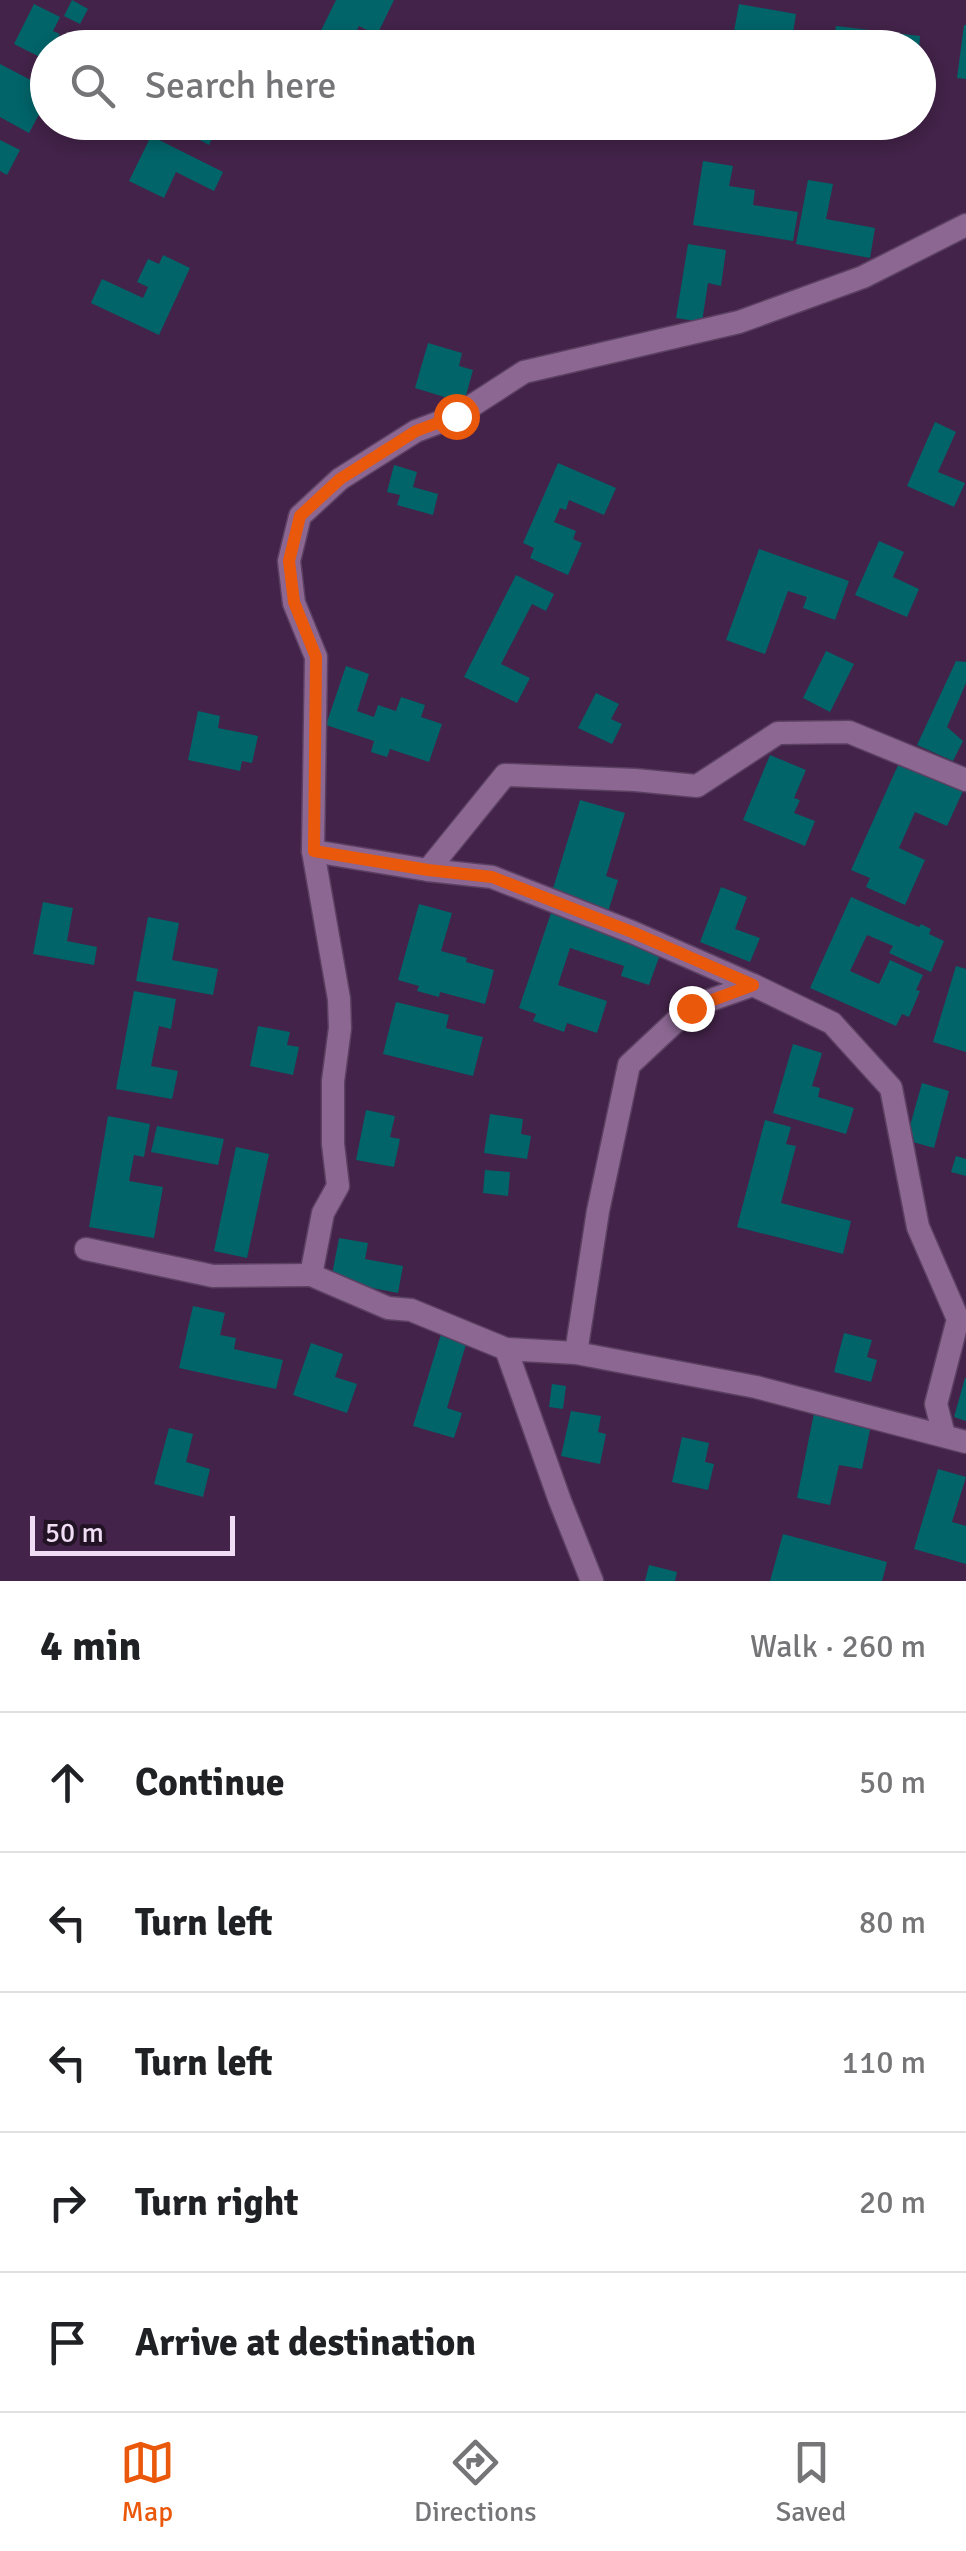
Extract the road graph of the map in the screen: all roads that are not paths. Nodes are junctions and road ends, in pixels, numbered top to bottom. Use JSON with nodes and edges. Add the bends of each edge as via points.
{"nodes":[{"id":1,"x":966,"y":224,"type":"edge"},
{"id":2,"x":966,"y":780,"type":"edge"},
{"id":3,"x":314,"y":851,"type":"junction"},
{"id":4,"x":428,"y":870,"type":"junction"},
{"id":5,"x":753,"y":985,"type":"junction"},
{"id":6,"x":86,"y":1249,"type":"dead end"},
{"id":7,"x":311,"y":1275,"type":"junction"},
{"id":8,"x":506,"y":1349,"type":"junction"},
{"id":9,"x":576,"y":1353,"type":"junction"},
{"id":10,"x":955,"y":1438,"type":"edge"},
{"id":11,"x":592,"y":1581,"type":"edge"}],
"edges":[{"from":1,"to":3,"type":"street","via":[[863,277],[739,322],[524,372],[340,479],[300,516],[289,561],[294,602],[316,657]]},
{"from":2,"to":4,"type":"street","via":[[849,732],[778,733],[697,786],[505,775]]},
{"from":3,"to":4,"type":"street"},
{"from":3,"to":7,"type":"street","via":[[340,1028],[333,1081],[338,1186],[323,1213]]},
{"from":4,"to":5,"type":"street","via":[[492,877]]},
{"from":5,"to":9,"type":"street","via":[[691,1008],[629,1065]]},
{"from":5,"to":10,"type":"street","via":[[832,1023],[890,1088],[918,1226],[958,1320],[936,1404]]},
{"from":6,"to":7,"type":"street","via":[[213,1276]]},
{"from":7,"to":8,"type":"street"},
{"from":8,"to":9,"type":"street"},
{"from":8,"to":11,"type":"street"},
{"from":9,"to":10,"type":"street","via":[[756,1387]]}]}
